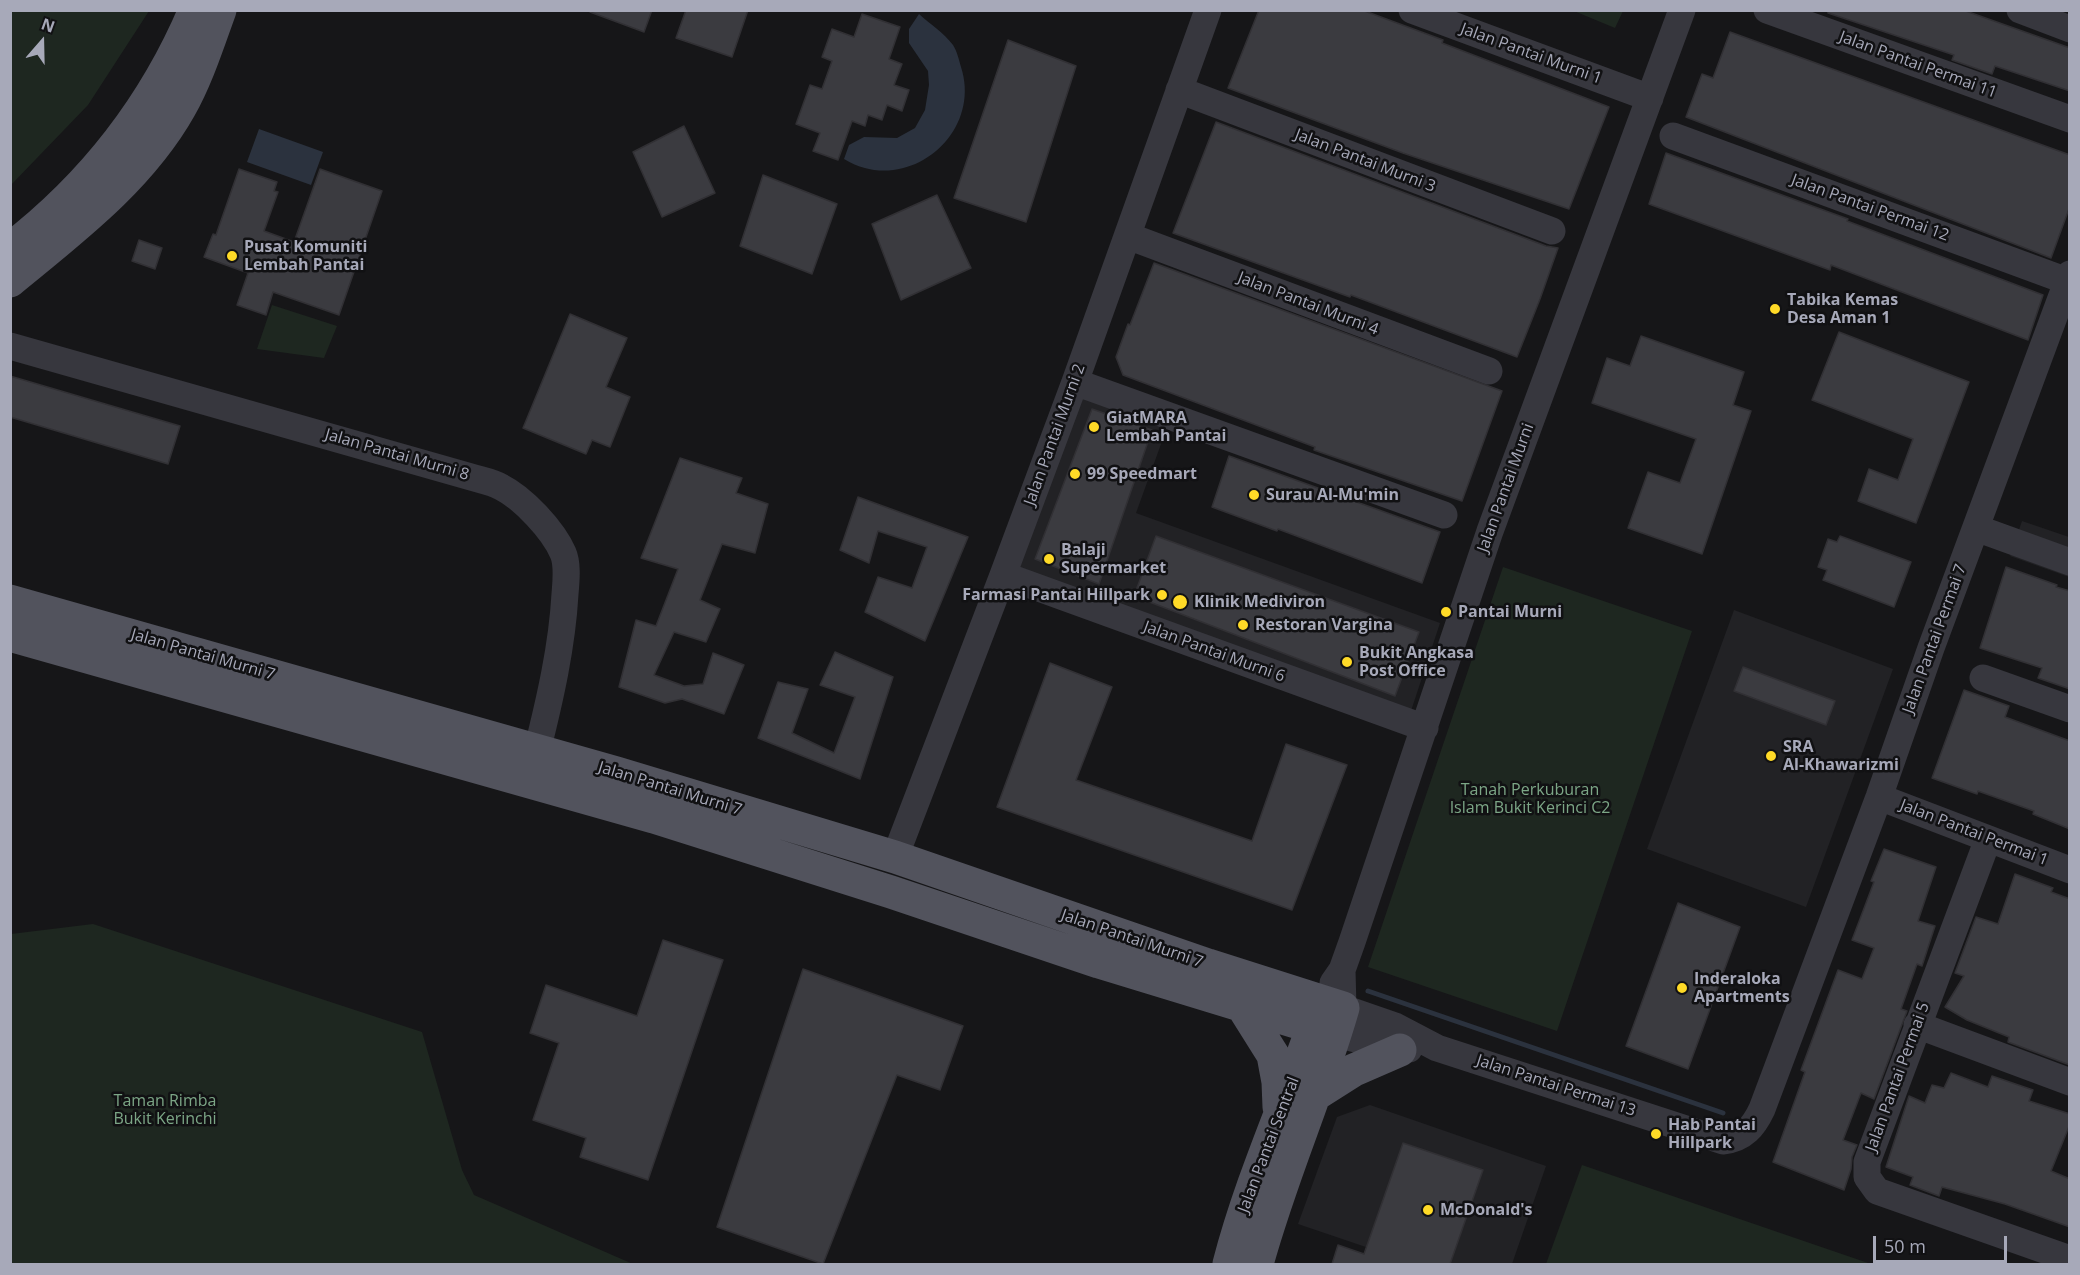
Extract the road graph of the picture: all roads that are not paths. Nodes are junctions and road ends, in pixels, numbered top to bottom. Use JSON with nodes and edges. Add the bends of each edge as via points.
{"nodes":[{"id":1,"x":195,"y":10,"type":"edge"},
{"id":2,"x":220,"y":10,"type":"edge"},
{"id":3,"x":1208,"y":10,"type":"edge"},
{"id":4,"x":1412,"y":10,"type":"edge"},
{"id":5,"x":1682,"y":10,"type":"edge"},
{"id":6,"x":1767,"y":10,"type":"edge"},
{"id":7,"x":2020,"y":10,"type":"edge"},
{"id":8,"x":2070,"y":29,"type":"edge"},
{"id":9,"x":1179,"y":90,"type":"junction"},
{"id":10,"x":1650,"y":98,"type":"junction"},
{"id":11,"x":2070,"y":119,"type":"edge"},
{"id":12,"x":1673,"y":136,"type":"dead end"},
{"id":13,"x":1552,"y":231,"type":"dead end"},
{"id":14,"x":1128,"y":236,"type":"junction"},
{"id":15,"x":10,"y":249,"type":"edge"},
{"id":16,"x":2068,"y":277,"type":"edge"},
{"id":17,"x":10,"y":281,"type":"edge"},
{"id":18,"x":10,"y":346,"type":"edge"},
{"id":19,"x":1489,"y":371,"type":"dead end"},
{"id":20,"x":1075,"y":382,"type":"junction"},
{"id":21,"x":1444,"y":515,"type":"dead end"},
{"id":22,"x":1976,"y":528,"type":"junction"},
{"id":23,"x":2070,"y":562,"type":"edge"},
{"id":24,"x":1003,"y":576,"type":"junction"},
{"id":25,"x":10,"y":601,"type":"edge"},
{"id":26,"x":10,"y":635,"type":"edge"},
{"id":27,"x":1983,"y":678,"type":"dead end"},
{"id":28,"x":2070,"y":709,"type":"edge"},
{"id":29,"x":1425,"y":728,"type":"junction"},
{"id":30,"x":537,"y":751,"type":"junction"},
{"id":31,"x":1879,"y":798,"type":"junction"},
{"id":32,"x":1988,"y":839,"type":"junction"},
{"id":33,"x":895,"y":857,"type":"junction"},
{"id":34,"x":2070,"y":870,"type":"edge"},
{"id":35,"x":1241,"y":1004,"type":"junction"},
{"id":36,"x":1328,"y":1017,"type":"junction"},
{"id":37,"x":1917,"y":1025,"type":"junction"},
{"id":38,"x":1437,"y":1048,"type":"junction"},
{"id":39,"x":1400,"y":1050,"type":"junction"},
{"id":40,"x":2070,"y":1082,"type":"edge"},
{"id":41,"x":1313,"y":1096,"type":"junction"},
{"id":42,"x":1280,"y":1114,"type":"junction"},
{"id":43,"x":1675,"y":1125,"type":"joint"},
{"id":44,"x":2070,"y":1259,"type":"edge"},
{"id":45,"x":1229,"y":1264,"type":"edge"},
{"id":46,"x":1257,"y":1264,"type":"edge"}],
"edges":[{"from":1,"to":15,"type":"main road","via":[[173,58],[126,133],[49,218]]},
{"from":2,"to":17,"type":"main road","via":[[195,77],[161,136],[114,192]]},
{"from":3,"to":9,"type":"street","name":"Jalan Pantai Murni 2"},
{"from":4,"to":10,"type":"street","name":"Jalan Pantai Murni 1"},
{"from":5,"to":10,"type":"street","name":"Jalan Pantai Murni"},
{"from":6,"to":11,"type":"street","name":"Jalan Pantai Permai 11"},
{"from":7,"to":8,"type":"street"},
{"from":9,"to":13,"type":"street","name":"Jalan Pantai Murni 3"},
{"from":9,"to":14,"type":"street","name":"Jalan Pantai Murni 2"},
{"from":10,"to":29,"type":"street","name":"Jalan Pantai Murni","via":[[1490,531]]},
{"from":12,"to":16,"type":"street","name":"Jalan Pantai Permai 12"},
{"from":14,"to":19,"type":"street","name":"Jalan Pantai Murni 4"},
{"from":14,"to":20,"type":"street","name":"Jalan Pantai Murni 2"},
{"from":16,"to":22,"type":"street","name":"Jalan Pantai Permai 7"},
{"from":18,"to":30,"type":"street","name":"Jalan Pantai Murni 8","via":[[501,486],[523,502],[546,526],[564,554],[566,580],[563,626]]},
{"from":20,"to":21,"type":"street"},
{"from":20,"to":24,"type":"street","name":"Jalan Pantai Murni 2"},
{"from":22,"to":23,"type":"street"},
{"from":22,"to":31,"type":"street","name":"Jalan Pantai Permai 7"},
{"from":24,"to":29,"type":"street","name":"Jalan Pantai Murni 6"},
{"from":24,"to":33,"type":"street","name":"Jalan Pantai Murni 2"},
{"from":25,"to":30,"type":"main road","name":"Jalan Pantai Murni 7"},
{"from":26,"to":35,"type":"main road","name":"Jalan Pantai Murni 7","via":[[654,817],[1099,962]]},
{"from":27,"to":28,"type":"street"},
{"from":29,"to":36,"type":"street","name":"Jalan Pantai Murni"},
{"from":30,"to":33,"type":"main road","name":"Jalan Pantai Murni 7"},
{"from":31,"to":32,"type":"street","name":"Jalan Pantai Permai 1"},
{"from":31,"to":43,"type":"street","name":"Jalan Pantai Permai 7","via":[[1756,1120],[1743,1135],[1723,1141]]},
{"from":32,"to":34,"type":"street","name":"Jalan Pantai Permai 1"},
{"from":32,"to":37,"type":"street","name":"Jalan Pantai Permai 5"},
{"from":33,"to":36,"type":"main road","name":"Jalan Pantai Murni 7","via":[[1197,961]]},
{"from":35,"to":36,"type":"main road","name":"Jalan Pantai Murni 7"},
{"from":35,"to":42,"type":"main road","via":[[1273,1055]]},
{"from":36,"to":38,"type":"street","name":"Jalan Pantai Permai 13","via":[[1395,1026]]},
{"from":36,"to":39,"type":"street","name":"Jalan Pantai Permai 13"},
{"from":36,"to":41,"type":"main road","name":"Jalan Pantai Sentral"},
{"from":36,"to":42,"type":"main road","name":"Jalan Pantai Sentral"},
{"from":37,"to":40,"type":"street"},
{"from":37,"to":44,"type":"street","name":"Jalan Pantai Permai 5","via":[[1867,1162],[1866,1177],[1878,1191]]},
{"from":38,"to":39,"type":"street","name":"Jalan Pantai Permai 13"},
{"from":38,"to":43,"type":"street","name":"Jalan Pantai Permai 13"},
{"from":39,"to":41,"type":"main road","via":[[1354,1070]]},
{"from":41,"to":46,"type":"main road","name":"Jalan Pantai Sentral"},
{"from":42,"to":45,"type":"main road","name":"Jalan Pantai Sentral","via":[[1241,1219]]}]}
